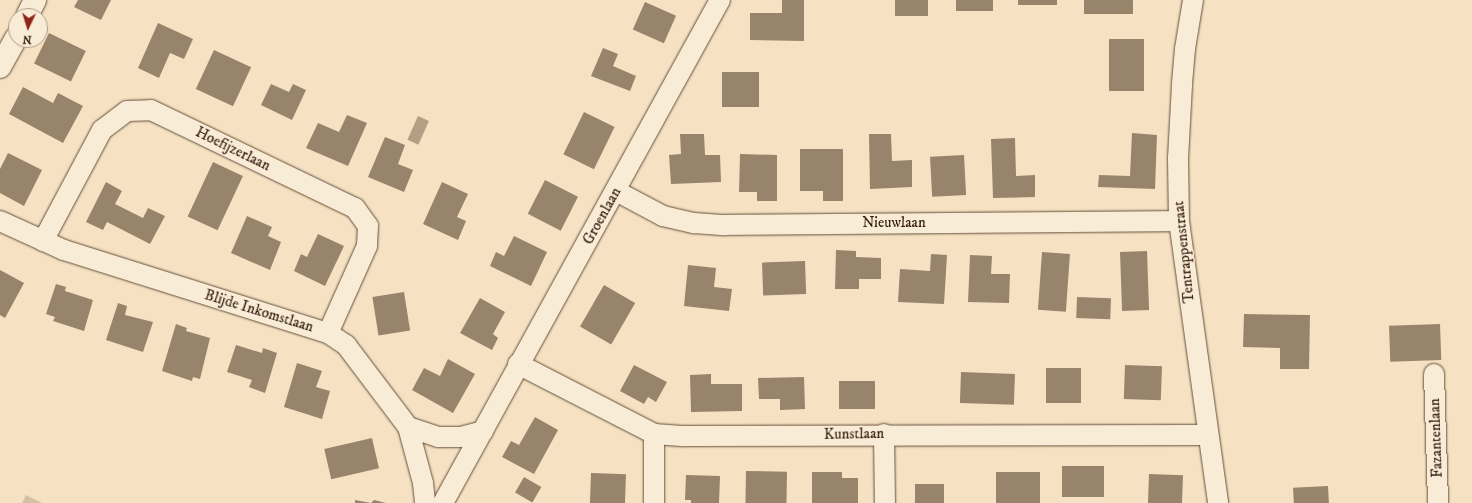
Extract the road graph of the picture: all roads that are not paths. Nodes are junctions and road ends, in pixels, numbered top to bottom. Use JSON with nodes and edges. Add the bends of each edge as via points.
{"nodes":[{"id":1,"x":720,"y":0,"type":"edge"},
{"id":2,"x":1193,"y":0,"type":"edge"},
{"id":3,"x":10,"y":48,"type":"edge"},
{"id":4,"x":0,"y":67,"type":"edge"},
{"id":5,"x":616,"y":191,"type":"junction"},
{"id":6,"x":0,"y":221,"type":"edge"},
{"id":7,"x":1179,"y":221,"type":"junction"},
{"id":8,"x":43,"y":241,"type":"junction"},
{"id":9,"x":328,"y":333,"type":"junction"},
{"id":10,"x":518,"y":364,"type":"junction"},
{"id":11,"x":1434,"y":374,"type":"dead end"},
{"id":12,"x":408,"y":427,"type":"junction"},
{"id":13,"x":483,"y":431,"type":"junction"},
{"id":14,"x":654,"y":434,"type":"junction"},
{"id":15,"x":884,"y":434,"type":"junction"},
{"id":16,"x":1207,"y":435,"type":"junction"},
{"id":17,"x":425,"y":503,"type":"edge"},
{"id":18,"x":443,"y":503,"type":"edge"},
{"id":19,"x":654,"y":503,"type":"edge"},
{"id":20,"x":885,"y":503,"type":"edge"},
{"id":21,"x":1218,"y":503,"type":"edge"},
{"id":22,"x":1438,"y":503,"type":"edge"}],
"edges":[{"from":1,"to":5,"type":"street","name":"Groenlaan"},
{"from":2,"to":7,"type":"street","name":"Tentrappenstraat","via":[[1182,85]]},
{"from":3,"to":4,"type":"street"},
{"from":5,"to":7,"type":"street","name":"Nieuwlaan","via":[[663,216],[694,223]]},
{"from":5,"to":10,"type":"street","name":"Groenlaan"},
{"from":6,"to":8,"type":"street","name":"Blijde Inkomstlaan"},
{"from":7,"to":16,"type":"street","name":"Tentrappenstraat"},
{"from":8,"to":9,"type":"street","name":"Blijde Inkomstlaan","via":[[64,250]]},
{"from":8,"to":9,"type":"street","name":"Hoefijzerlaan","via":[[102,130],[127,111],[152,110],[356,208],[368,226],[367,246]]},
{"from":9,"to":12,"type":"street","name":"Blijde Inkomstlaan","via":[[346,345]]},
{"from":10,"to":13,"type":"street","name":"Groenlaan"},
{"from":10,"to":14,"type":"street","name":"Kunstlaan"},
{"from":11,"to":22,"type":"street","name":"Fazantenlaan"},
{"from":12,"to":13,"type":"street","via":[[438,437],[461,437]]},
{"from":12,"to":17,"type":"street","name":"Blijde Inkomstlaan","via":[[423,483]]},
{"from":13,"to":18,"type":"street","name":"Groenlaan"},
{"from":14,"to":15,"type":"street","name":"Kunstlaan"},
{"from":14,"to":19,"type":"street"},
{"from":15,"to":16,"type":"street","name":"Kunstlaan"},
{"from":15,"to":20,"type":"street"},
{"from":16,"to":21,"type":"street","name":"Tentrappenstraat"}]}
